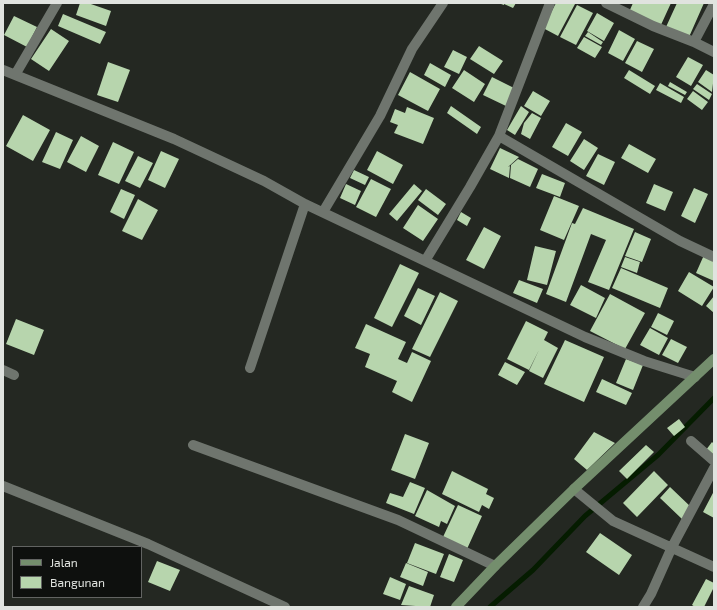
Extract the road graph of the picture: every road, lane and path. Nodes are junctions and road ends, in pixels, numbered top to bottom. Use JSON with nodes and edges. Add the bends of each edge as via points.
{"nodes":[{"id":1,"x":57,"y":3,"type":"edge"},
{"id":2,"x":443,"y":3,"type":"edge"},
{"id":3,"x":550,"y":3,"type":"edge"},
{"id":4,"x":606,"y":3,"type":"edge"},
{"id":5,"x":714,"y":4,"type":"edge"},
{"id":6,"x":694,"y":42,"type":"junction"},
{"id":7,"x":714,"y":52,"type":"edge"},
{"id":8,"x":3,"y":70,"type":"edge"},
{"id":9,"x":15,"y":75,"type":"junction"},
{"id":10,"x":499,"y":136,"type":"junction"},
{"id":11,"x":305,"y":204,"type":"junction"},
{"id":12,"x":323,"y":212,"type":"junction"},
{"id":13,"x":714,"y":257,"type":"edge"},
{"id":14,"x":425,"y":261,"type":"junction"},
{"id":15,"x":714,"y":359,"type":"edge"},
{"id":16,"x":250,"y":368,"type":"dead end"},
{"id":17,"x":3,"y":370,"type":"edge"},
{"id":18,"x":14,"y":375,"type":"dead end"},
{"id":19,"x":695,"y":377,"type":"junction"},
{"id":20,"x":691,"y":441,"type":"dead end"},
{"id":21,"x":193,"y":445,"type":"dead end"},
{"id":22,"x":714,"y":461,"type":"edge"},
{"id":23,"x":714,"y":468,"type":"edge"},
{"id":24,"x":3,"y":486,"type":"edge"},
{"id":25,"x":574,"y":489,"type":"junction"},
{"id":26,"x":672,"y":547,"type":"junction"},
{"id":27,"x":494,"y":566,"type":"junction"},
{"id":28,"x":714,"y":567,"type":"edge"},
{"id":29,"x":285,"y":607,"type":"edge"},
{"id":30,"x":456,"y":607,"type":"edge"},
{"id":31,"x":643,"y":607,"type":"edge"}],
"edges":[{"from":1,"to":9,"type":"street"},
{"from":2,"to":12,"type":"street","via":[[412,49],[380,116]]},
{"from":3,"to":10,"type":"street"},
{"from":4,"to":6,"type":"street","via":[[652,26]]},
{"from":5,"to":6,"type":"street"},
{"from":6,"to":7,"type":"street"},
{"from":8,"to":9,"type":"street"},
{"from":9,"to":11,"type":"street","via":[[174,139],[264,181]]},
{"from":10,"to":13,"type":"street","via":[[674,237]]},
{"from":10,"to":14,"type":"street"},
{"from":11,"to":12,"type":"street"},
{"from":11,"to":16,"type":"street"},
{"from":12,"to":14,"type":"street"},
{"from":14,"to":19,"type":"street","via":[[585,337],[644,361]]},
{"from":15,"to":19,"type":"main road"},
{"from":17,"to":18,"type":"street"},
{"from":19,"to":25,"type":"main road"},
{"from":20,"to":22,"type":"street"},
{"from":21,"to":27,"type":"street","via":[[398,520]]},
{"from":23,"to":26,"type":"street"},
{"from":24,"to":29,"type":"street","via":[[148,544]]},
{"from":25,"to":26,"type":"street","via":[[613,521]]},
{"from":25,"to":27,"type":"main road"},
{"from":26,"to":28,"type":"street"},
{"from":26,"to":31,"type":"street"},
{"from":27,"to":30,"type":"main road"}]}
